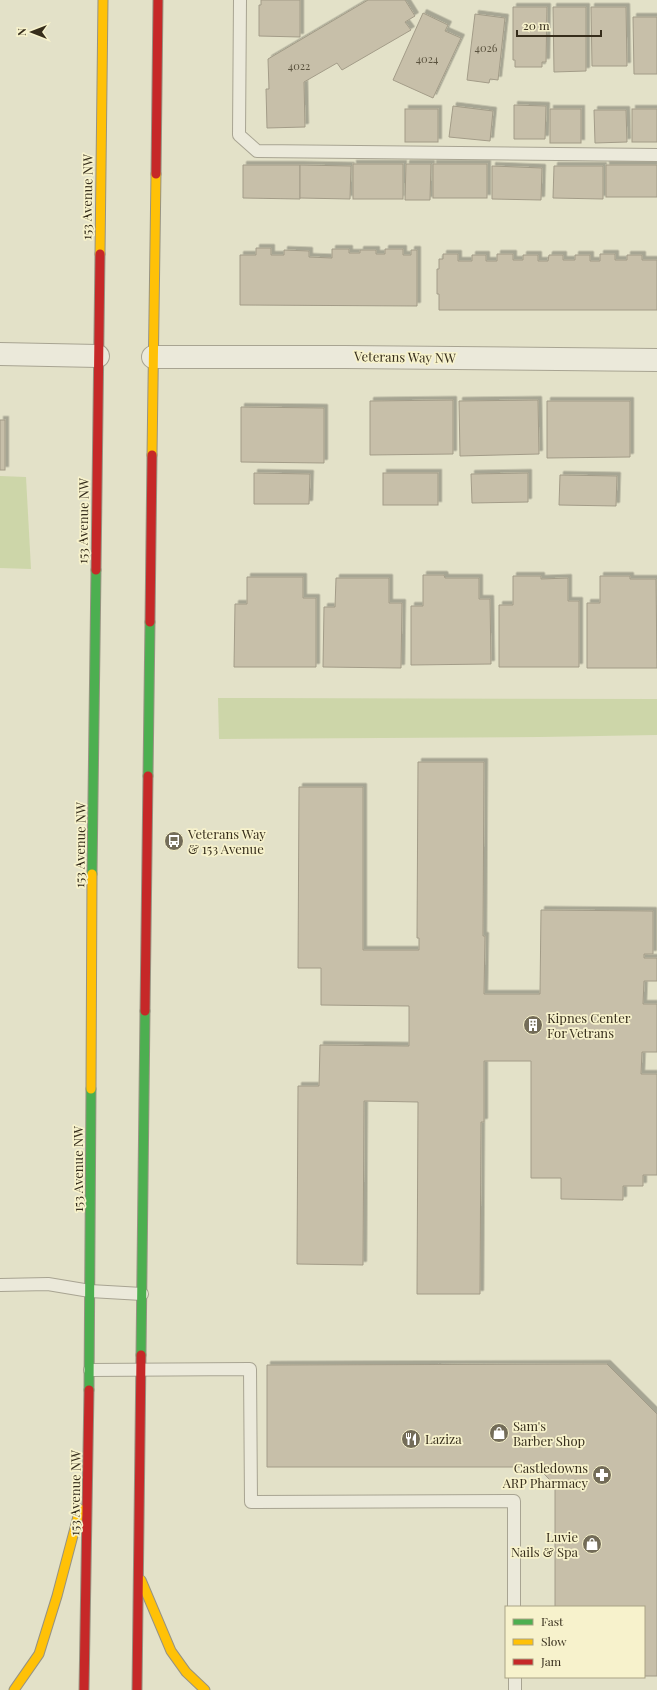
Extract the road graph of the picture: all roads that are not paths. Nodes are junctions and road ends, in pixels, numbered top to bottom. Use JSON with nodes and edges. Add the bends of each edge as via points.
{"nodes":[{"id":1,"x":102,"y":0,"type":"edge"},
{"id":2,"x":158,"y":0,"type":"edge"},
{"id":3,"x":240,"y":0,"type":"edge"},
{"id":4,"x":657,"y":155,"type":"edge"},
{"id":5,"x":0,"y":354,"type":"edge"},
{"id":6,"x":98,"y":356,"type":"junction"},
{"id":7,"x":153,"y":357,"type":"junction"},
{"id":8,"x":657,"y":360,"type":"edge"},
{"id":9,"x":0,"y":1285,"type":"edge"},
{"id":10,"x":90,"y":1291,"type":"junction"},
{"id":11,"x":142,"y":1294,"type":"junction"},
{"id":12,"x":141,"y":1369,"type":"junction"},
{"id":13,"x":90,"y":1370,"type":"junction"},
{"id":14,"x":89,"y":1473,"type":"junction"},
{"id":15,"x":139,"y":1575,"type":"junction"},
{"id":16,"x":514,"y":1606,"type":"edge"},
{"id":17,"x":514,"y":1678,"type":"edge"},
{"id":18,"x":14,"y":1690,"type":"edge"},
{"id":19,"x":84,"y":1690,"type":"edge"},
{"id":20,"x":137,"y":1690,"type":"edge"},
{"id":21,"x":205,"y":1690,"type":"edge"},
{"id":22,"x":514,"y":1690,"type":"edge"}],
"edges":[{"from":1,"to":6,"type":"main road","name":"153 Avenue NW"},
{"from":2,"to":7,"type":"main road"},
{"from":3,"to":4,"type":"lane","via":[[239,135],[257,151]]},
{"from":5,"to":6,"type":"street"},
{"from":6,"to":10,"type":"main road","name":"153 Avenue NW"},
{"from":7,"to":8,"type":"street","name":"Veterans Way NW"},
{"from":7,"to":11,"type":"main road"},
{"from":9,"to":10,"type":"lane","via":[[48,1284]]},
{"from":10,"to":11,"type":"lane"},
{"from":10,"to":13,"type":"main road","name":"153 Avenue NW"},
{"from":11,"to":12,"type":"main road"},
{"from":12,"to":13,"type":"lane"},
{"from":12,"to":15,"type":"main road"},
{"from":12,"to":16,"type":"lane","via":[[250,1369],[251,1502],[514,1501]]},
{"from":13,"to":14,"type":"main road","name":"153 Avenue NW"},
{"from":14,"to":18,"type":"main road","via":[[39,1654]]},
{"from":14,"to":19,"type":"main road","name":"153 Avenue NW"},
{"from":15,"to":20,"type":"main road"},
{"from":15,"to":21,"type":"main road","via":[[171,1651],[186,1672]]},
{"from":17,"to":22,"type":"lane"}]}
